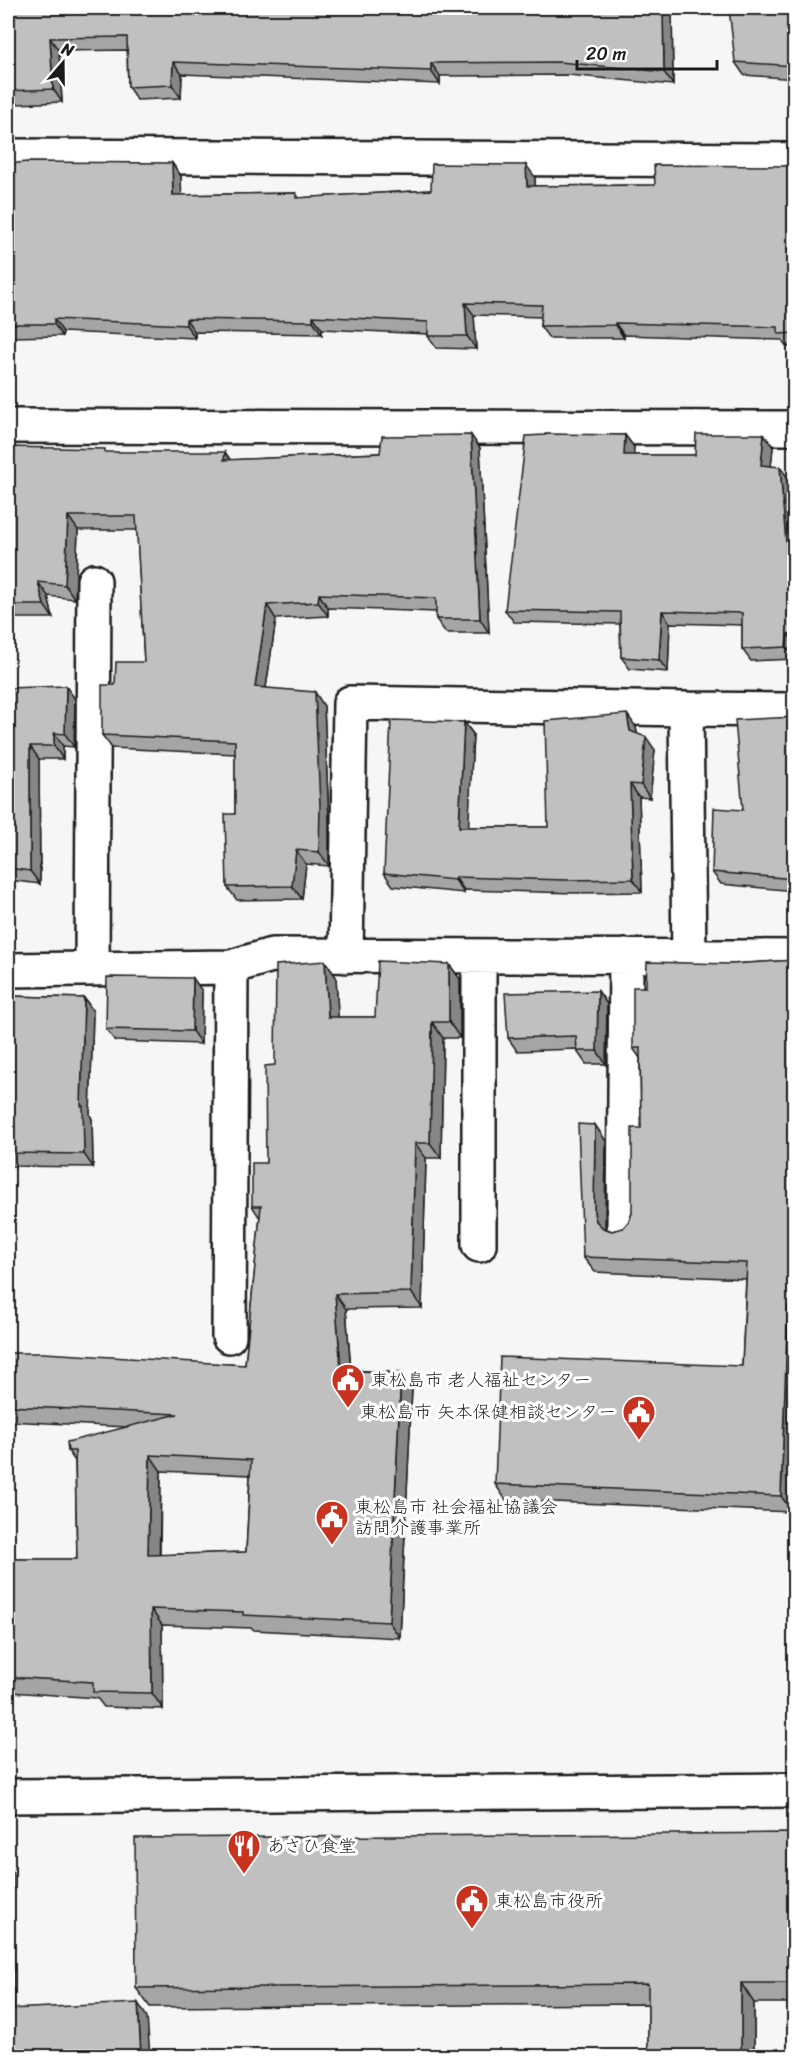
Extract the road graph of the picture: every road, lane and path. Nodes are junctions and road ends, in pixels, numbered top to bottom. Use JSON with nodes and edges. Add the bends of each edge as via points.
{"nodes":[{"id":1,"x":8,"y":156,"type":"edge"},
{"id":2,"x":795,"y":160,"type":"edge"},
{"id":3,"x":8,"y":426,"type":"edge"},
{"id":4,"x":795,"y":428,"type":"edge"},
{"id":5,"x":94,"y":581,"type":"dead end"},
{"id":6,"x":686,"y":709,"type":"junction"},
{"id":7,"x":795,"y":710,"type":"edge"},
{"id":8,"x":346,"y":956,"type":"junction"},
{"id":9,"x":479,"y":956,"type":"junction"},
{"id":10,"x":626,"y":956,"type":"junction"},
{"id":11,"x":689,"y":957,"type":"junction"},
{"id":12,"x":795,"y":957,"type":"edge"},
{"id":13,"x":231,"y":967,"type":"junction"},
{"id":14,"x":92,"y":969,"type":"junction"},
{"id":15,"x":8,"y":970,"type":"edge"},
{"id":16,"x":624,"y":1228,"type":"edge"},
{"id":17,"x":479,"y":1245,"type":"dead end"},
{"id":18,"x":228,"y":1336,"type":"dead end"},
{"id":19,"x":795,"y":1790,"type":"edge"},
{"id":20,"x":8,"y":1796,"type":"edge"}],
"edges":[{"from":1,"to":2,"type":"street"},
{"from":3,"to":4,"type":"street"},
{"from":5,"to":14,"type":"street"},
{"from":6,"to":7,"type":"street"},
{"from":6,"to":8,"type":"street","via":[[350,703]]},
{"from":6,"to":11,"type":"street"},
{"from":8,"to":9,"type":"street"},
{"from":8,"to":13,"type":"street","via":[[272,955]]},
{"from":9,"to":10,"type":"street"},
{"from":9,"to":17,"type":"street"},
{"from":10,"to":11,"type":"street"},
{"from":10,"to":16,"type":"street"},
{"from":11,"to":12,"type":"street"},
{"from":13,"to":14,"type":"street"},
{"from":13,"to":18,"type":"street"},
{"from":14,"to":15,"type":"street"},
{"from":19,"to":20,"type":"street"}]}
